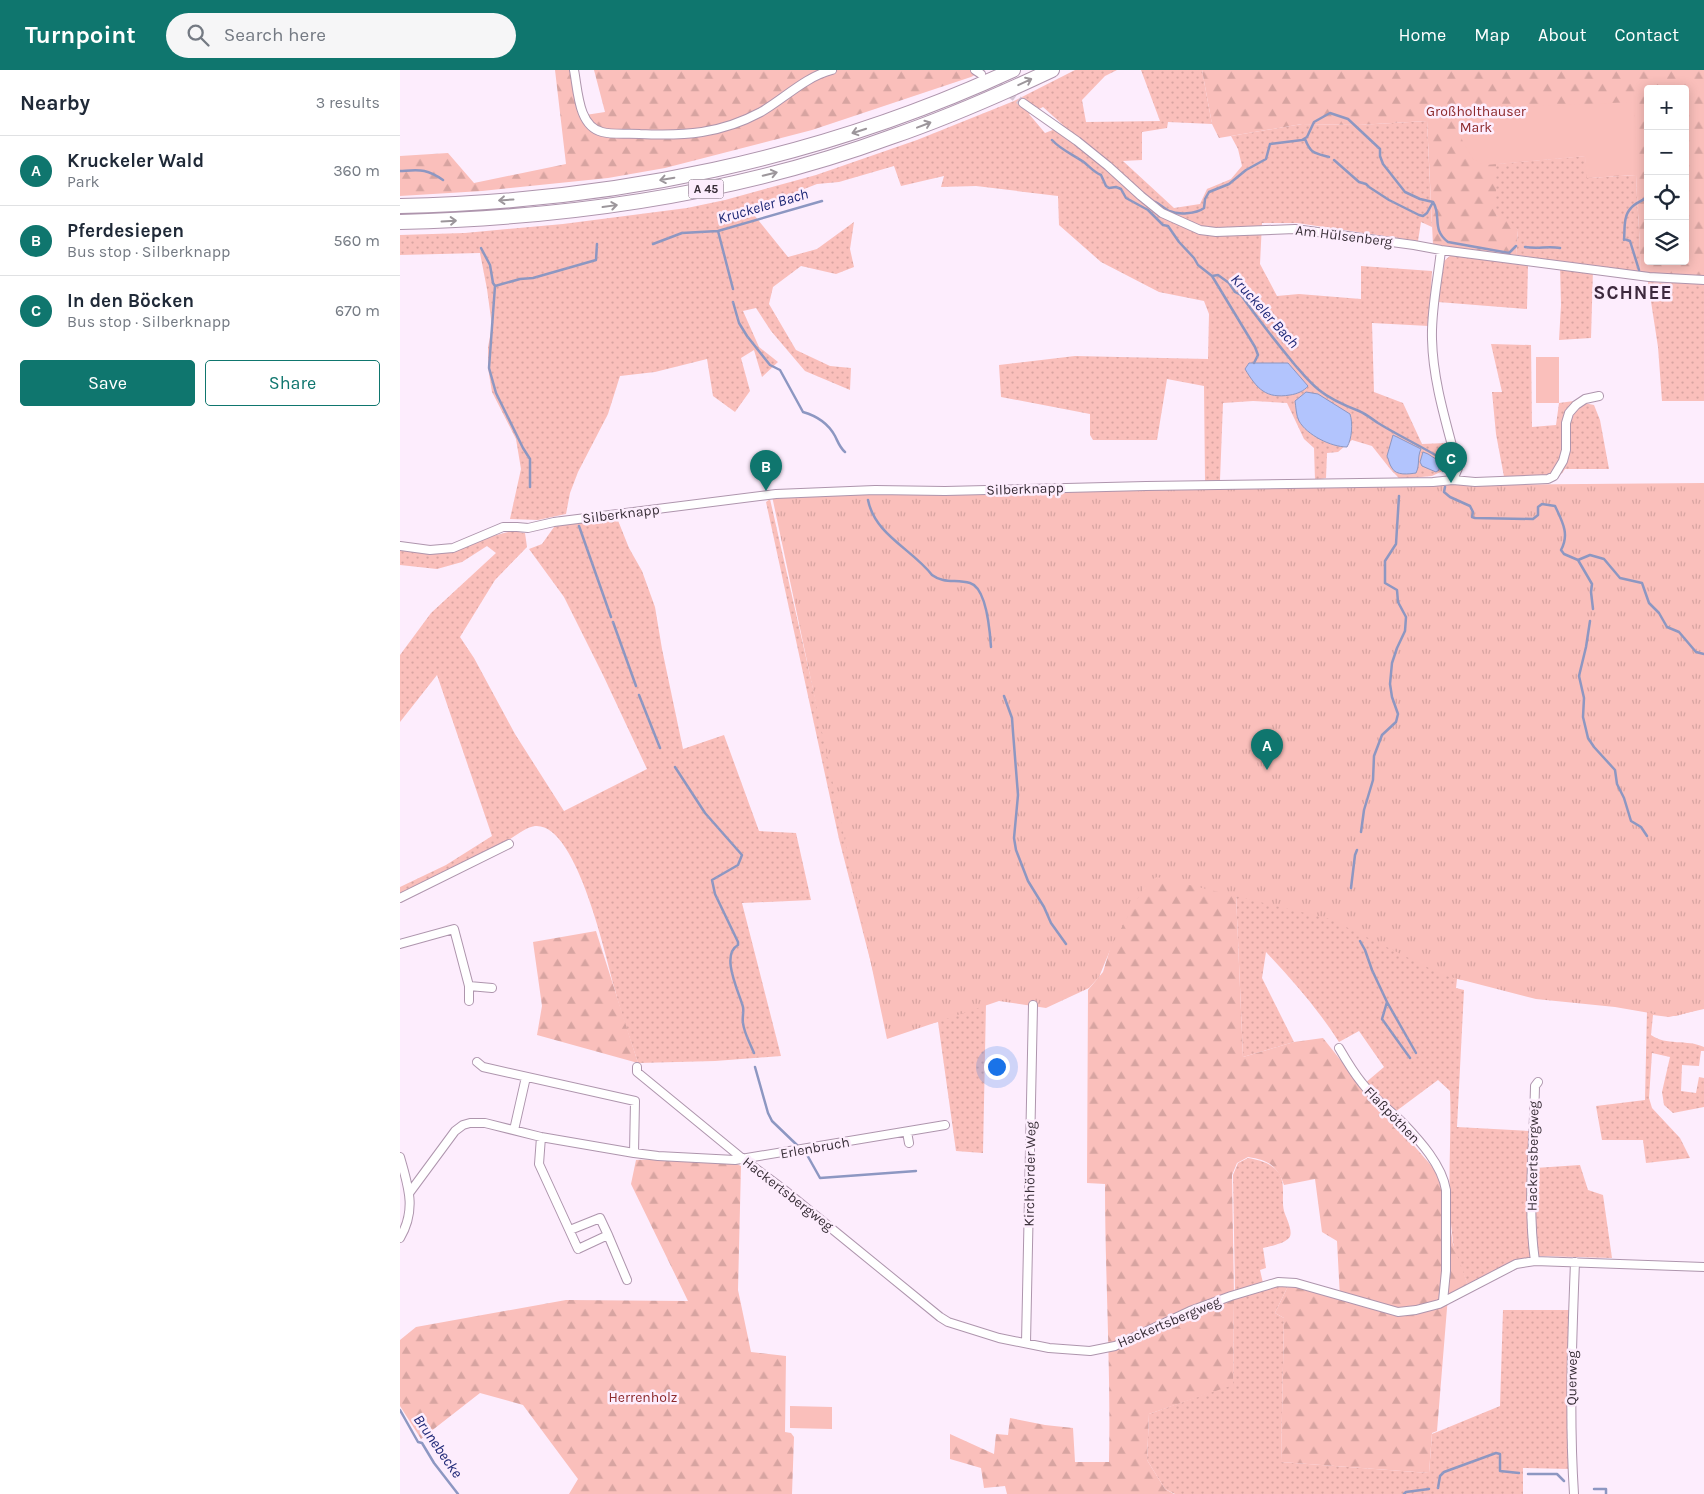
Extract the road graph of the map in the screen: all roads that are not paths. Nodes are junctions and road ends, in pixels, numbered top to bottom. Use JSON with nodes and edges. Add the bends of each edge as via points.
{"nodes":[{"id":1,"x":574,"y":70,"type":"edge"},
{"id":2,"x":832,"y":70,"type":"edge"},
{"id":3,"x":1013,"y":70,"type":"edge"},
{"id":4,"x":1052,"y":70,"type":"edge"},
{"id":5,"x":1024,"y":103,"type":"tunnel mouth"},
{"id":6,"x":400,"y":206,"type":"edge"},
{"id":7,"x":400,"y":222,"type":"edge"},
{"id":8,"x":1441,"y":250,"type":"junction"},
{"id":9,"x":1704,"y":280,"type":"edge"},
{"id":10,"x":1599,"y":396,"type":"dead end"},
{"id":11,"x":1453,"y":480,"type":"junction"},
{"id":12,"x":400,"y":546,"type":"edge"},
{"id":13,"x":509,"y":844,"type":"dead end"},
{"id":14,"x":400,"y":898,"type":"edge"},
{"id":15,"x":400,"y":944,"type":"edge"},
{"id":16,"x":469,"y":986,"type":"junction"},
{"id":17,"x":492,"y":988,"type":"dead end"},
{"id":18,"x":469,"y":1001,"type":"dead end"},
{"id":19,"x":1033,"y":1005,"type":"dead end"},
{"id":20,"x":1339,"y":1048,"type":"dead end"},
{"id":21,"x":477,"y":1062,"type":"dead end"},
{"id":22,"x":637,"y":1069,"type":"dead end"},
{"id":23,"x":526,"y":1077,"type":"junction"},
{"id":24,"x":1538,"y":1082,"type":"dead end"},
{"id":25,"x":945,"y":1126,"type":"dead end"},
{"id":26,"x":514,"y":1130,"type":"junction"},
{"id":27,"x":907,"y":1132,"type":"junction"},
{"id":28,"x":541,"y":1137,"type":"junction"},
{"id":29,"x":909,"y":1143,"type":"dead end"},
{"id":30,"x":634,"y":1153,"type":"junction"},
{"id":31,"x":400,"y":1157,"type":"edge"},
{"id":32,"x":743,"y":1159,"type":"junction"},
{"id":33,"x":410,"y":1192,"type":"junction"},
{"id":34,"x":570,"y":1230,"type":"junction"},
{"id":35,"x":608,"y":1235,"type":"junction"},
{"id":36,"x":400,"y":1238,"type":"edge"},
{"id":37,"x":1535,"y":1260,"type":"junction"},
{"id":38,"x":1575,"y":1262,"type":"junction"},
{"id":39,"x":1704,"y":1267,"type":"edge"},
{"id":40,"x":627,"y":1280,"type":"dead end"},
{"id":41,"x":1443,"y":1301,"type":"junction"},
{"id":42,"x":1026,"y":1343,"type":"junction"},
{"id":43,"x":1574,"y":1494,"type":"edge"}],
"edges":[{"from":1,"to":2,"type":"street","via":[[583,117],[592,128],[600,132],[670,136],[720,129],[760,112],[816,75]]},
{"from":3,"to":6,"type":"highway","number":"A 45","one_way":true,"via":[[882,123],[726,167],[566,195]]},
{"from":7,"to":4,"type":"highway","number":"A 45","one_way":true,"via":[[571,211],[745,180],[890,138],[999,95]]},
{"from":5,"to":8,"type":"street","name":"Am Hülsenberg","via":[[1078,141],[1162,212],[1200,230],[1295,229]]},
{"from":8,"to":9,"type":"street","name":"Am Hülsenberg","via":[[1649,277]]},
{"from":8,"to":11,"type":"street","via":[[1432,353],[1438,391],[1458,468]]},
{"from":10,"to":11,"type":"street","name":"Silberknapp","via":[[1585,399],[1569,413],[1566,450],[1554,476],[1548,479],[1475,482]]},
{"from":11,"to":12,"type":"street","name":"Silberknapp","via":[[771,494],[554,522],[538,527],[503,527],[453,548],[430,550]]},
{"from":13,"to":14,"type":"street"},
{"from":15,"to":16,"type":"street","via":[[454,929]]},
{"from":16,"to":17,"type":"street"},
{"from":16,"to":18,"type":"street"},
{"from":19,"to":42,"type":"street","name":"Kirchhörder Weg"},
{"from":20,"to":41,"type":"street","name":"Flaßpöthen","via":[[1362,1084],[1424,1148],[1444,1178],[1446,1271]]},
{"from":21,"to":23,"type":"street","via":[[483,1067]]},
{"from":22,"to":32,"type":"street","name":"Hackertsbergweg"},
{"from":23,"to":26,"type":"street"},
{"from":23,"to":30,"type":"street","via":[[635,1101]]},
{"from":24,"to":37,"type":"street","name":"Hackertsbergweg","via":[[1535,1086],[1532,1177]]},
{"from":25,"to":27,"type":"street","name":"Erlenbruch"},
{"from":26,"to":28,"type":"street","name":"Erlenbruch"},
{"from":26,"to":33,"type":"street","name":"Erlenbruch","via":[[485,1123],[463,1125],[455,1131]]},
{"from":27,"to":29,"type":"street"},
{"from":27,"to":32,"type":"street","name":"Erlenbruch"},
{"from":28,"to":30,"type":"street","name":"Erlenbruch"},
{"from":28,"to":34,"type":"street","via":[[539,1164]]},
{"from":30,"to":32,"type":"street","name":"Erlenbruch"},
{"from":31,"to":33,"type":"street"},
{"from":32,"to":42,"type":"street","name":"Hackertsbergweg","via":[[948,1322]]},
{"from":33,"to":36,"type":"street","via":[[409,1214]]},
{"from":34,"to":35,"type":"street","via":[[600,1218]]},
{"from":34,"to":35,"type":"street","via":[[578,1248]]},
{"from":35,"to":40,"type":"street"},
{"from":37,"to":38,"type":"street","name":"Hackertsbergweg"},
{"from":37,"to":41,"type":"street","name":"Hackertsbergweg","via":[[1516,1264]]},
{"from":38,"to":39,"type":"street","name":"Hackertsbergweg"},
{"from":38,"to":43,"type":"street","name":"Querweg"},
{"from":41,"to":42,"type":"street","name":"Hackertsbergweg","via":[[1430,1308],[1398,1312],[1296,1283],[1278,1282],[1190,1311],[1115,1346],[1090,1351]]}]}
